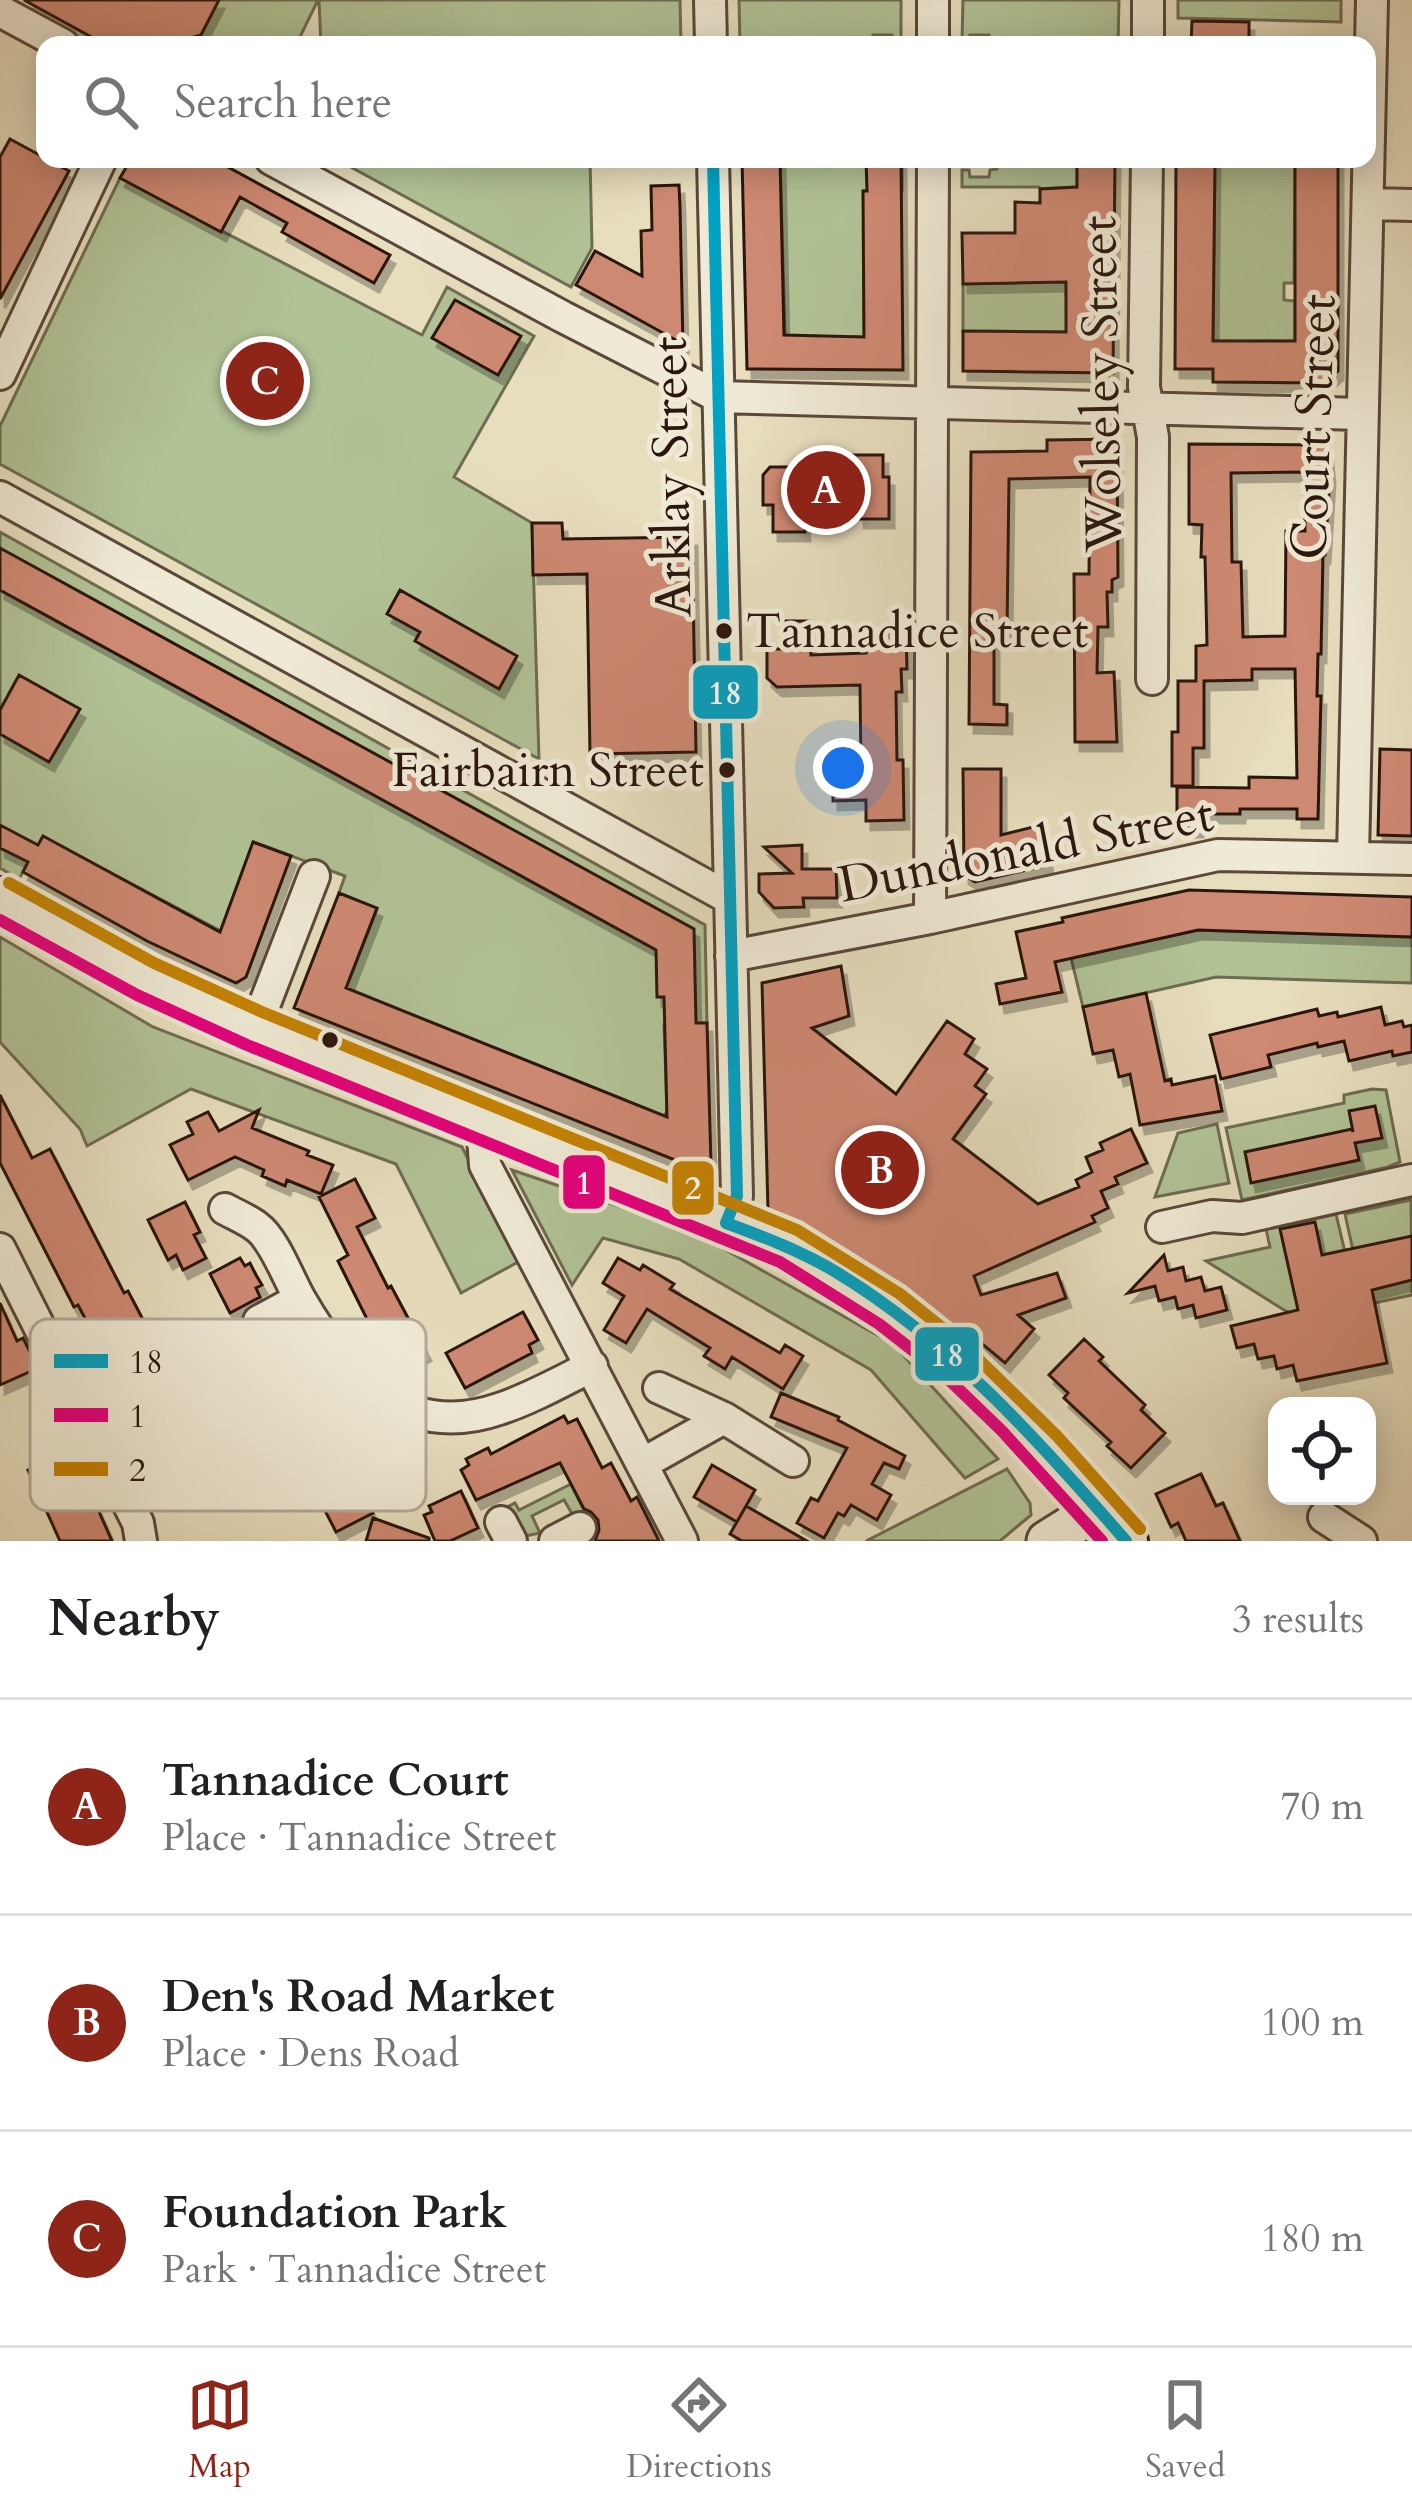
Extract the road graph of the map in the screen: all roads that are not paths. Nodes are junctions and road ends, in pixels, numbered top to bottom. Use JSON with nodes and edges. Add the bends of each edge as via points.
{"nodes":[{"id":1,"x":710,"y":0,"type":"edge"},
{"id":2,"x":933,"y":0,"type":"edge"},
{"id":3,"x":1148,"y":0,"type":"edge"},
{"id":4,"x":1372,"y":0,"type":"edge"},
{"id":5,"x":0,"y":11,"type":"edge"},
{"id":6,"x":46,"y":36,"type":"edge"},
{"id":7,"x":711,"y":36,"type":"edge"},
{"id":8,"x":933,"y":36,"type":"edge"},
{"id":9,"x":1148,"y":36,"type":"edge"},
{"id":10,"x":1371,"y":36,"type":"edge"},
{"id":11,"x":97,"y":168,"type":"edge"},
{"id":12,"x":288,"y":168,"type":"edge"},
{"id":13,"x":713,"y":168,"type":"edge"},
{"id":14,"x":933,"y":168,"type":"edge"},
{"id":15,"x":1147,"y":168,"type":"edge"},
{"id":16,"x":1370,"y":168,"type":"edge"},
{"id":17,"x":1369,"y":204,"type":"junction"},
{"id":18,"x":1412,"y":205,"type":"edge"},
{"id":19,"x":0,"y":374,"type":"edge"},
{"id":20,"x":718,"y":397,"type":"junction"},
{"id":21,"x":932,"y":404,"type":"junction"},
{"id":22,"x":1148,"y":409,"type":"junction"},
{"id":23,"x":1361,"y":414,"type":"junction"},
{"id":24,"x":0,"y":497,"type":"edge"},
{"id":25,"x":1152,"y":679,"type":"dead end"},
{"id":26,"x":1353,"y":857,"type":"junction"},
{"id":27,"x":1412,"y":859,"type":"edge"},
{"id":28,"x":314,"y":876,"type":"dead end"},
{"id":29,"x":0,"y":898,"type":"edge"},
{"id":30,"x":729,"y":898,"type":"junction"},
{"id":31,"x":930,"y":918,"type":"junction"},
{"id":32,"x":731,"y":956,"type":"junction"},
{"id":33,"x":255,"y":1029,"type":"junction"},
{"id":34,"x":482,"y":1123,"type":"junction"},
{"id":35,"x":1412,"y":1180,"type":"edge"},
{"id":36,"x":225,"y":1209,"type":"dead end"},
{"id":37,"x":726,"y":1223,"type":"junction"},
{"id":38,"x":1162,"y":1227,"type":"dead end"},
{"id":39,"x":0,"y":1249,"type":"edge"},
{"id":40,"x":300,"y":1299,"type":"junction"},
{"id":41,"x":35,"y":1319,"type":"edge"},
{"id":42,"x":263,"y":1319,"type":"edge"},
{"id":43,"x":312,"y":1319,"type":"edge"},
{"id":44,"x":592,"y":1366,"type":"junction"},
{"id":45,"x":659,"y":1388,"type":"dead end"},
{"id":46,"x":426,"y":1415,"type":"edge"},
{"id":47,"x":724,"y":1418,"type":"junction"},
{"id":48,"x":793,"y":1461,"type":"dead end"},
{"id":49,"x":641,"y":1464,"type":"junction"},
{"id":50,"x":1098,"y":1509,"type":"junction"},
{"id":51,"x":132,"y":1511,"type":"edge"},
{"id":52,"x":1324,"y":1517,"type":"dead end"},
{"id":53,"x":141,"y":1541,"type":"edge"},
{"id":54,"x":682,"y":1541,"type":"edge"},
{"id":55,"x":1047,"y":1541,"type":"edge"},
{"id":56,"x":1126,"y":1541,"type":"edge"},
{"id":57,"x":1360,"y":1541,"type":"edge"}],
"edges":[{"from":1,"to":7,"type":"street"},
{"from":2,"to":8,"type":"street"},
{"from":3,"to":9,"type":"street"},
{"from":4,"to":10,"type":"street","name":"Court Street"},
{"from":5,"to":6,"type":"street"},
{"from":11,"to":19,"type":"street"},
{"from":12,"to":20,"type":"street"},
{"from":13,"to":20,"type":"street","name":"Arklay Street"},
{"from":14,"to":21,"type":"street"},
{"from":15,"to":22,"type":"street","name":"Wolseley Street"},
{"from":16,"to":17,"type":"street","name":"Court Street"},
{"from":17,"to":18,"type":"street"},
{"from":17,"to":23,"type":"street","name":"Court Street"},
{"from":20,"to":21,"type":"street"},
{"from":20,"to":30,"type":"street","name":"Arklay Street"},
{"from":21,"to":22,"type":"street"},
{"from":21,"to":31,"type":"street"},
{"from":22,"to":23,"type":"street"},
{"from":22,"to":25,"type":"street","name":"Wolseley Street"},
{"from":23,"to":26,"type":"street","name":"Court Street"},
{"from":24,"to":30,"type":"street"},
{"from":26,"to":27,"type":"street","name":"Dundonald Street"},
{"from":26,"to":31,"type":"street","name":"Dundonald Street","via":[[1218,855]]},
{"from":28,"to":33,"type":"street"},
{"from":29,"to":33,"type":"main road"},
{"from":30,"to":32,"type":"street","name":"Arklay Street"},
{"from":31,"to":32,"type":"street","name":"Dundonald Street"},
{"from":32,"to":37,"type":"street","name":"Arklay Street","via":[[737,1196]]},
{"from":33,"to":34,"type":"main road"},
{"from":34,"to":37,"type":"main road"},
{"from":34,"to":44,"type":"street","via":[[485,1165]]},
{"from":35,"to":38,"type":"street"},
{"from":36,"to":40,"type":"street","via":[[262,1230]]},
{"from":37,"to":50,"type":"main road","via":[[788,1246],[893,1312],[994,1400]]},
{"from":39,"to":41,"type":"street"},
{"from":40,"to":42,"type":"street"},
{"from":40,"to":43,"type":"street"},
{"from":44,"to":46,"type":"street","via":[[497,1410]]},
{"from":44,"to":49,"type":"street"},
{"from":45,"to":47,"type":"street"},
{"from":47,"to":48,"type":"street"},
{"from":47,"to":49,"type":"street"},
{"from":49,"to":54,"type":"street"},
{"from":50,"to":55,"type":"street"},
{"from":50,"to":56,"type":"main road"},
{"from":51,"to":53,"type":"street"},
{"from":52,"to":57,"type":"street"}]}
